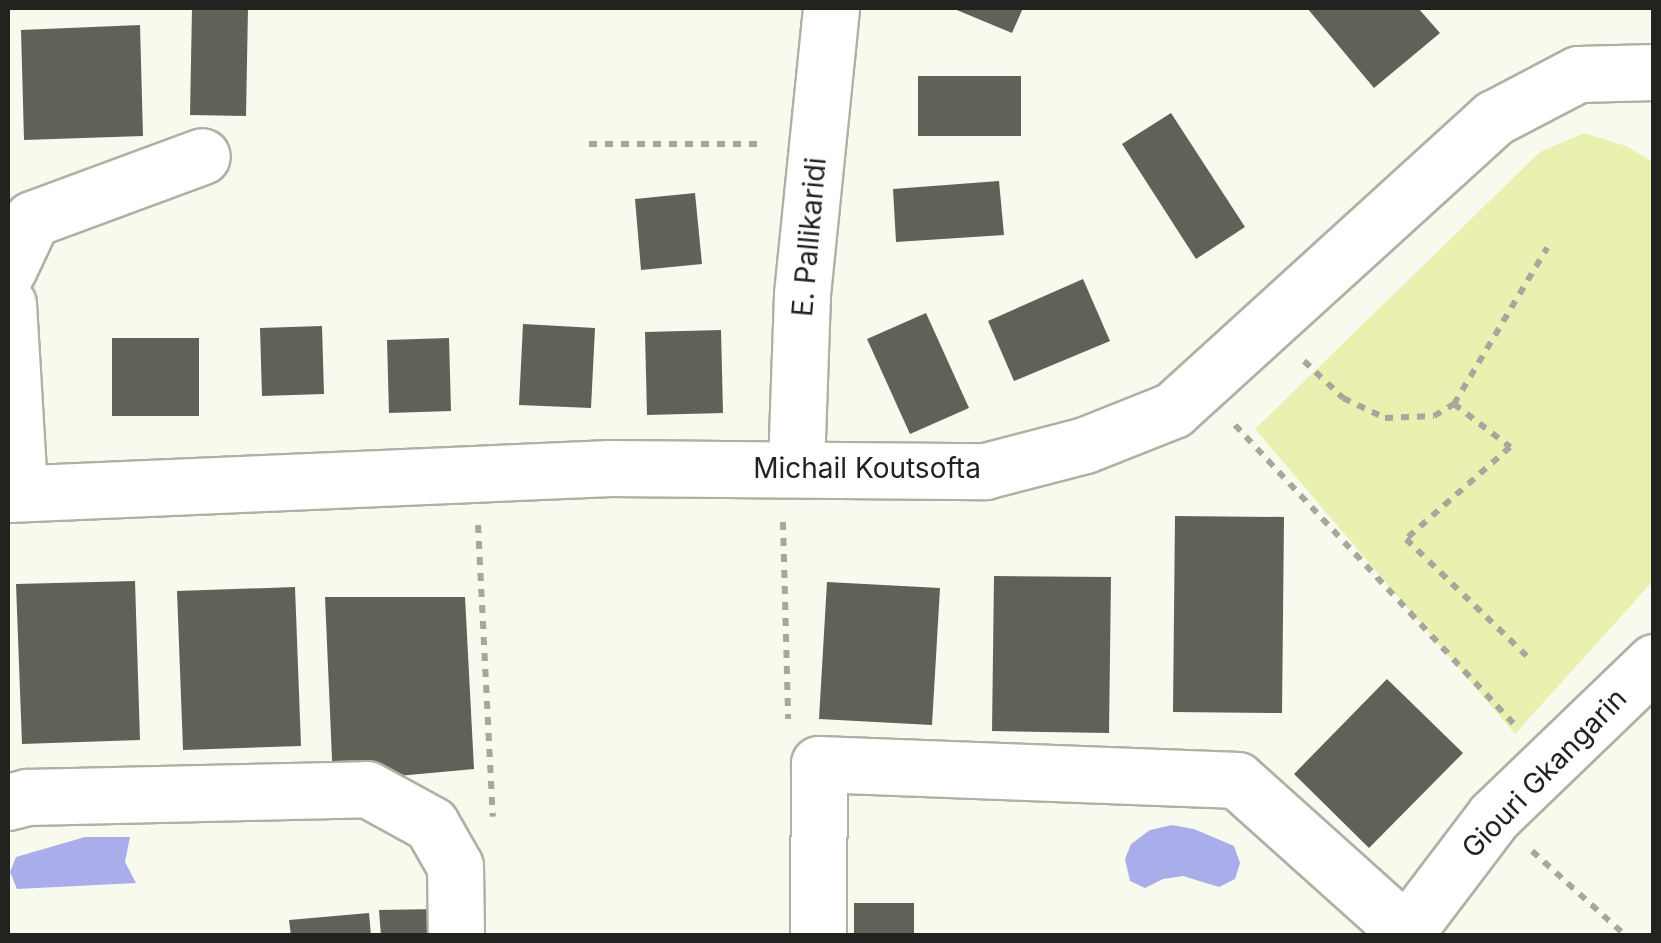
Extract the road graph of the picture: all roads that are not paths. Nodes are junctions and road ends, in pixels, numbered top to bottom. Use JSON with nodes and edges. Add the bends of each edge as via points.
{"nodes":[{"id":1,"x":831,"y":8,"type":"edge"},
{"id":2,"x":1654,"y":72,"type":"edge"},
{"id":3,"x":202,"y":156,"type":"dead end"},
{"id":4,"x":8,"y":270,"type":"edge"},
{"id":5,"x":8,"y":304,"type":"edge"},
{"id":6,"x":789,"y":468,"type":"junction"},
{"id":7,"x":14,"y":493,"type":"edge"},
{"id":8,"x":1654,"y":662,"type":"edge"},
{"id":9,"x":8,"y":802,"type":"edge"},
{"id":10,"x":1404,"y":933,"type":"edge"},
{"id":11,"x":456,"y":936,"type":"edge"},
{"id":12,"x":818,"y":936,"type":"edge"}],
"edges":[{"from":1,"to":6,"type":"street","name":"E. Pallikaridi"},
{"from":2,"to":6,"type":"street","name":"Michail Koutsofta","via":[[1578,74],[1494,118],[1173,410],[1085,446],[985,471]]},
{"from":3,"to":4,"type":"street","via":[[32,218]]},
{"from":5,"to":7,"type":"street"},
{"from":6,"to":7,"type":"street","name":"Michail Koutsofta"},
{"from":8,"to":10,"type":"street","name":"Giouri Gkangarin","via":[[1494,816]]},
{"from":9,"to":11,"type":"street","via":[[367,789],[431,824],[455,866]]},
{"from":10,"to":12,"type":"street","via":[[1236,780],[819,764]]}]}
